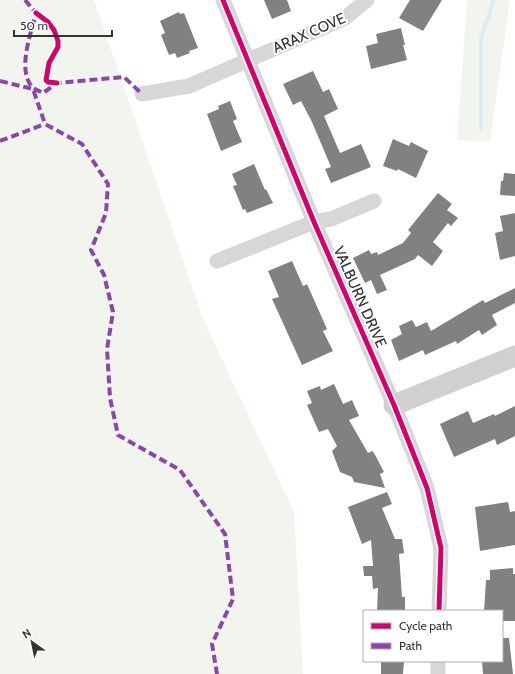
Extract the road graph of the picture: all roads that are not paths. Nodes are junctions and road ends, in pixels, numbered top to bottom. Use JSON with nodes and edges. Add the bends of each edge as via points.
{"nodes":[{"id":1,"x":223,"y":0,"type":"edge"},
{"id":2,"x":367,"y":0,"type":"edge"},
{"id":3,"x":247,"y":61,"type":"junction"},
{"id":4,"x":142,"y":94,"type":"dead end"},
{"id":5,"x":374,"y":201,"type":"dead end"},
{"id":6,"x":314,"y":222,"type":"junction"},
{"id":7,"x":217,"y":261,"type":"dead end"},
{"id":8,"x":515,"y":356,"type":"edge"},
{"id":9,"x":394,"y":405,"type":"junction"},
{"id":10,"x":440,"y":610,"type":"edge"},
{"id":11,"x":438,"y":662,"type":"edge"},
{"id":12,"x":438,"y":674,"type":"edge"}],
"edges":[{"from":1,"to":3,"type":"street","name":"VALBURN DRIVE"},
{"from":2,"to":3,"type":"street","name":"ARAX COVE","via":[[345,18]]},
{"from":3,"to":4,"type":"street","name":"ARAX COVE","via":[[189,86]]},
{"from":3,"to":6,"type":"street","name":"VALBURN DRIVE"},
{"from":5,"to":6,"type":"street","via":[[331,219]]},
{"from":6,"to":7,"type":"street"},
{"from":6,"to":9,"type":"street","name":"VALBURN DRIVE"},
{"from":8,"to":9,"type":"street"},
{"from":9,"to":10,"type":"street","name":"VALBURN DRIVE","via":[[428,488],[435,517],[441,548]]},
{"from":11,"to":12,"type":"street"}]}
